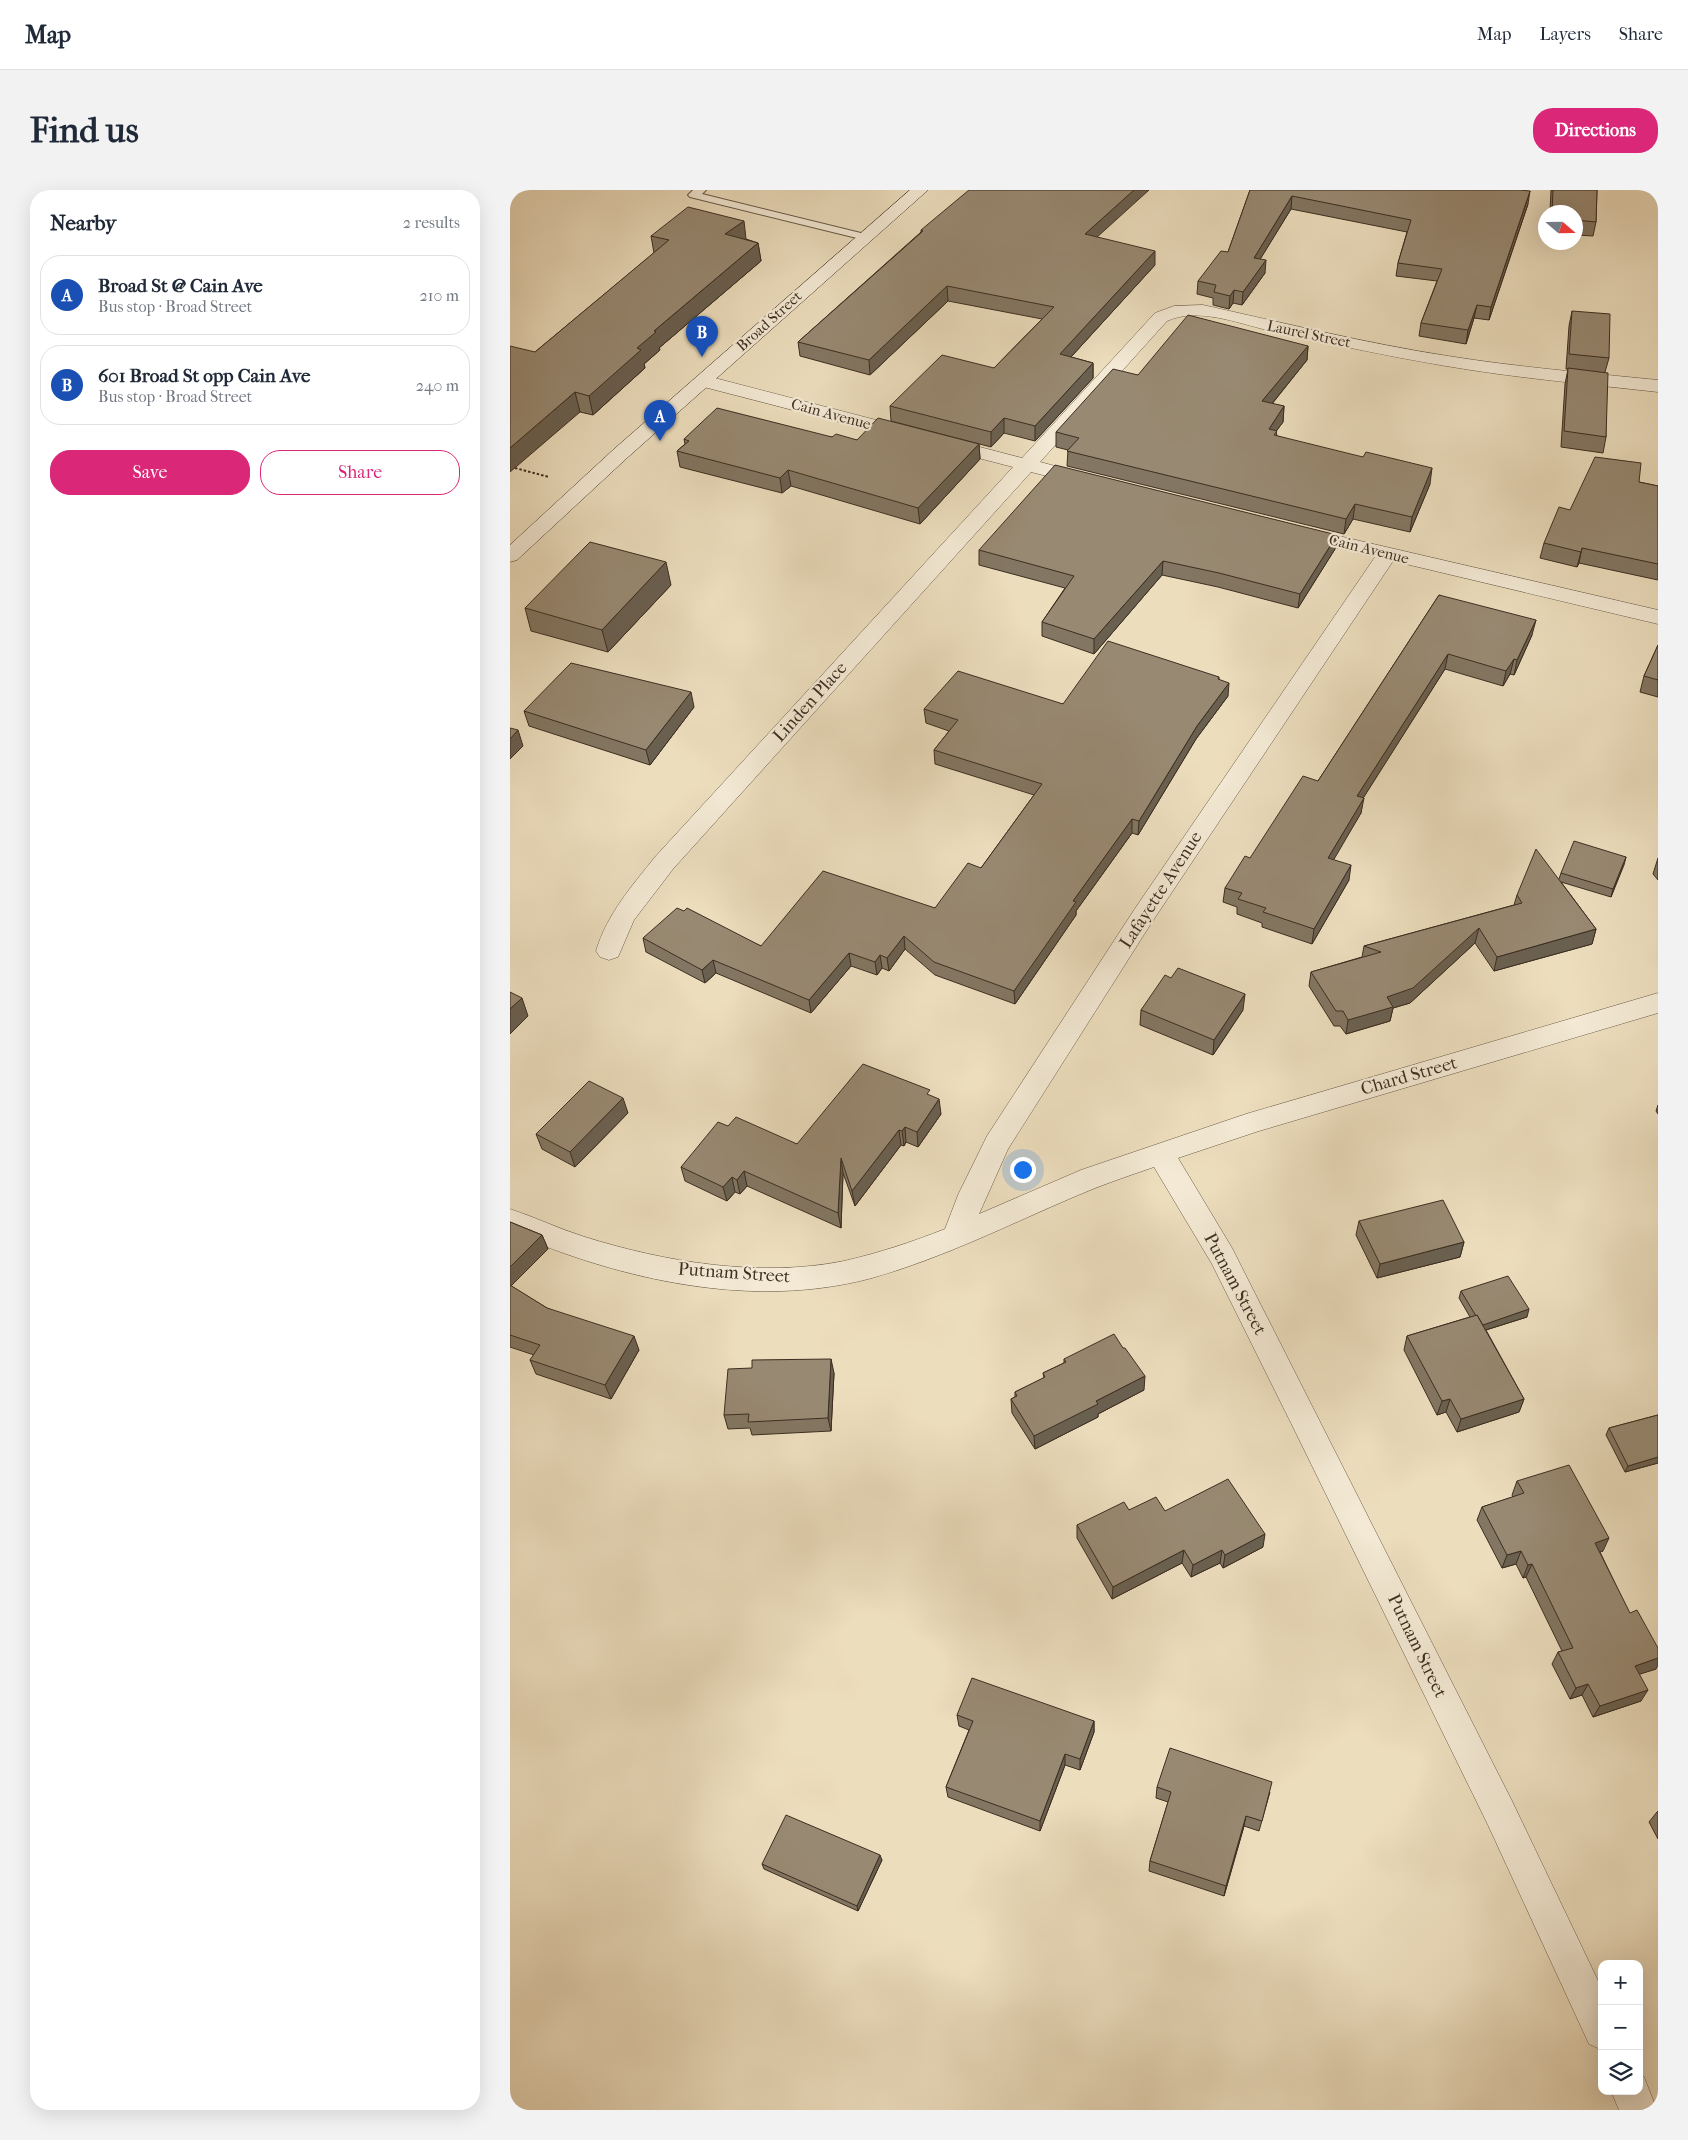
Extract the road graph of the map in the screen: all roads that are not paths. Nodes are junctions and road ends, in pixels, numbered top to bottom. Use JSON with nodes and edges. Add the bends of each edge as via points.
{"nodes":[{"id":1,"x":700,"y":190,"type":"edge"},
{"id":2,"x":920,"y":190,"type":"edge"},
{"id":3,"x":865,"y":237,"type":"junction"},
{"id":4,"x":703,"y":381,"type":"junction"},
{"id":5,"x":1658,"y":386,"type":"edge"},
{"id":6,"x":1027,"y":465,"type":"junction"},
{"id":7,"x":1104,"y":484,"type":"edge"},
{"id":8,"x":1286,"y":529,"type":"edge"},
{"id":9,"x":1387,"y":554,"type":"junction"},
{"id":10,"x":510,"y":556,"type":"edge"},
{"id":11,"x":1658,"y":617,"type":"edge"},
{"id":12,"x":610,"y":951,"type":"dead end"},
{"id":13,"x":1658,"y":1003,"type":"edge"},
{"id":14,"x":1160,"y":1153,"type":"junction"},
{"id":15,"x":510,"y":1220,"type":"edge"},
{"id":16,"x":956,"y":1237,"type":"junction"},
{"id":17,"x":1598,"y":2022,"type":"edge"},
{"id":18,"x":1632,"y":2095,"type":"edge"},
{"id":19,"x":1638,"y":2110,"type":"edge"}],
"edges":[{"from":1,"to":3,"type":"lane","via":[[694,195]]},
{"from":2,"to":3,"type":"street","name":"Broad Street"},
{"from":3,"to":4,"type":"street","name":"Broad Street"},
{"from":4,"to":6,"type":"street","name":"Cain Avenue"},
{"from":4,"to":10,"type":"street","name":"Broad Street"},
{"from":5,"to":6,"type":"street","name":"Laurel Street","via":[[1457,362],[1331,339],[1203,310],[1174,311],[1161,316]]},
{"from":6,"to":7,"type":"street","name":"Cain Avenue"},
{"from":6,"to":12,"type":"street","name":"Linden Place","via":[[664,863],[621,922]]},
{"from":8,"to":9,"type":"street","name":"Cain Avenue"},
{"from":9,"to":11,"type":"street","name":"Cain Avenue"},
{"from":9,"to":16,"type":"street","name":"Lafayette Avenue","via":[[1149,908],[1002,1136],[972,1195]]},
{"from":13,"to":14,"type":"street","name":"Chard Street","via":[[1256,1121]]},
{"from":14,"to":16,"type":"street","name":"Putnam Street","via":[[1069,1187]]},
{"from":14,"to":17,"type":"street","name":"Putnam Street","via":[[1222,1256],[1266,1342],[1500,1813]]},
{"from":15,"to":16,"type":"street","name":"Putnam Street","via":[[567,1243],[634,1261],[701,1275],[781,1280],[841,1274],[897,1259]]},
{"from":18,"to":19,"type":"street"}]}
